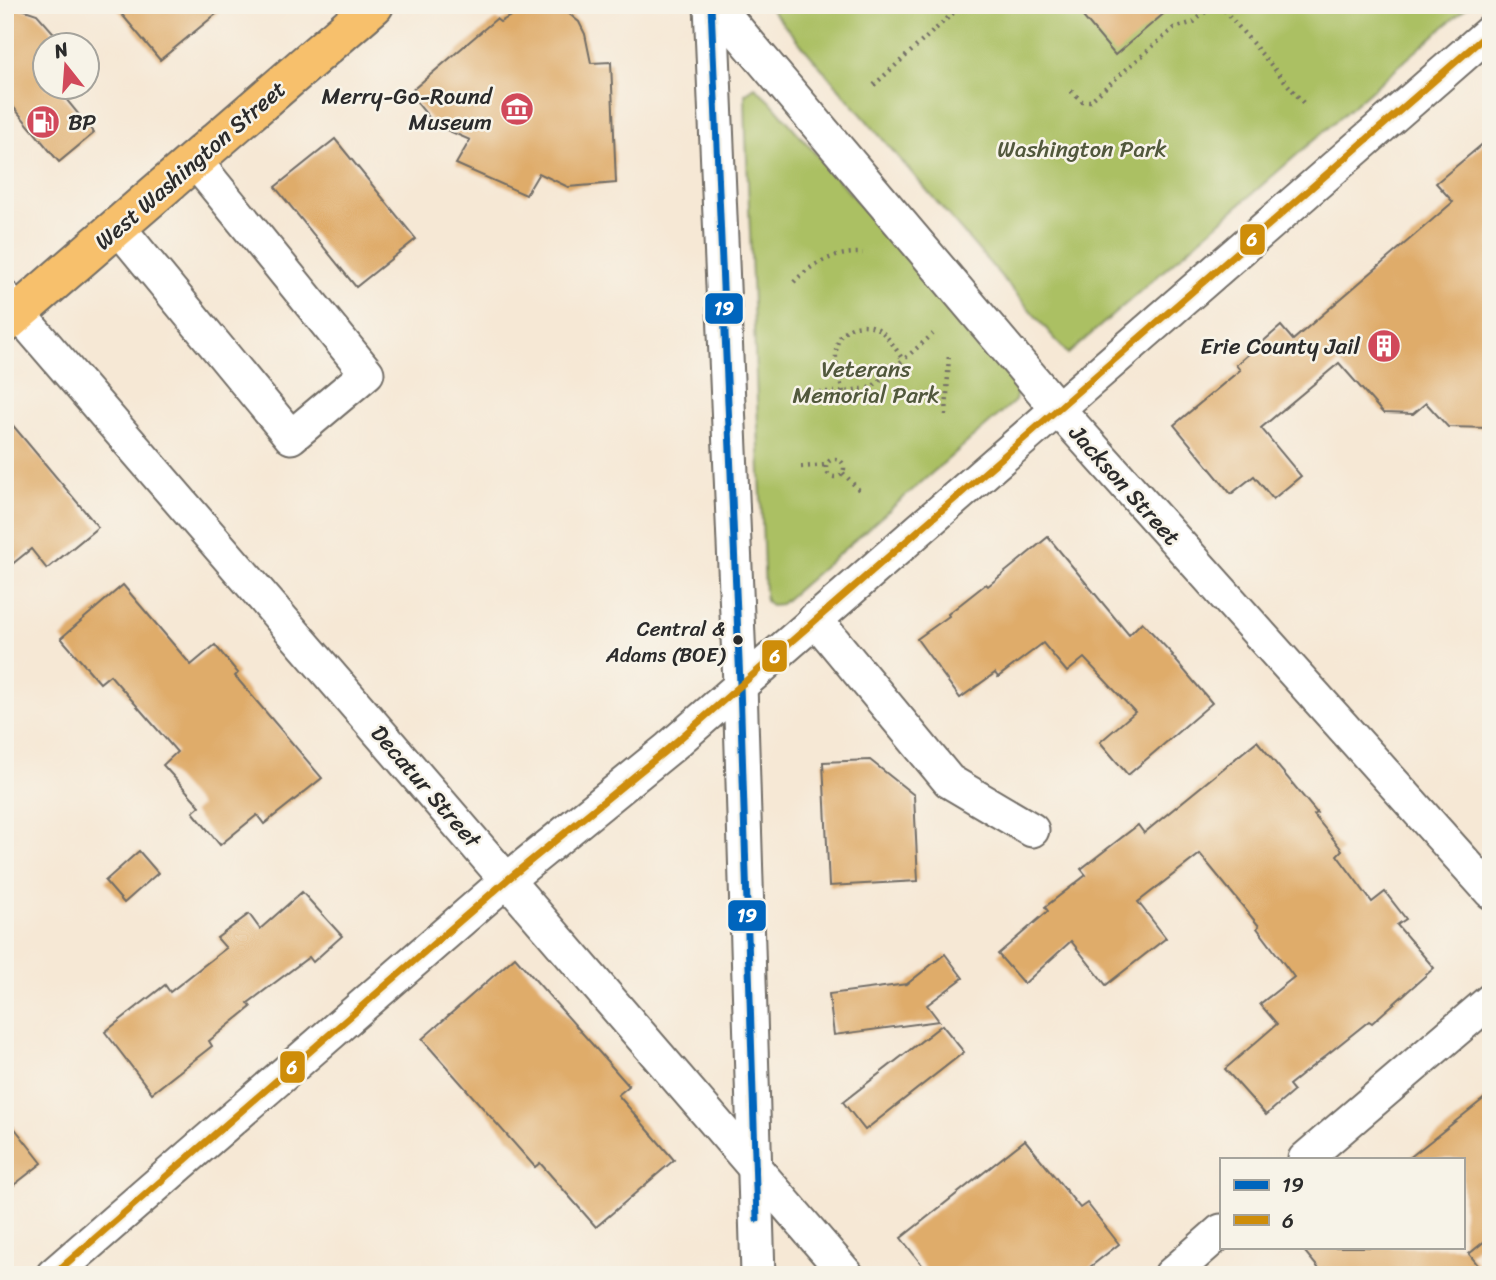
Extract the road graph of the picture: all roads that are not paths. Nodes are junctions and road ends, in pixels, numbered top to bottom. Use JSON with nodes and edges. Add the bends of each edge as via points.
{"nodes":[{"id":1,"x":374,"y":5,"type":"edge"},
{"id":2,"x":713,"y":5,"type":"edge"},
{"id":3,"x":1491,"y":31,"type":"edge"},
{"id":4,"x":195,"y":161,"type":"junction"},
{"id":5,"x":118,"y":227,"type":"junction"},
{"id":6,"x":10,"y":312,"type":"edge"},
{"id":7,"x":1057,"y":408,"type":"junction"},
{"id":8,"x":815,"y":619,"type":"junction"},
{"id":9,"x":740,"y":684,"type":"junction"},
{"id":10,"x":1032,"y":830,"type":"dead end"},
{"id":11,"x":507,"y":880,"type":"junction"},
{"id":12,"x":1491,"y":892,"type":"edge"},
{"id":13,"x":1491,"y":1000,"type":"edge"},
{"id":14,"x":1306,"y":1158,"type":"edge"},
{"id":15,"x":755,"y":1168,"type":"junction"},
{"id":16,"x":1220,"y":1232,"type":"edge"},
{"id":17,"x":53,"y":1275,"type":"edge"},
{"id":18,"x":758,"y":1275,"type":"edge"},
{"id":19,"x":847,"y":1275,"type":"edge"},
{"id":20,"x":1171,"y":1275,"type":"edge"}],
"edges":[{"from":1,"to":4,"type":"main road","name":"West Washington Street"},
{"from":2,"to":7,"type":"street","name":"Jackson Street"},
{"from":2,"to":9,"type":"street"},
{"from":3,"to":7,"type":"street"},
{"from":4,"to":5,"type":"main road","name":"West Washington Street"},
{"from":4,"to":5,"type":"street","via":[[367,373],[291,437]]},
{"from":5,"to":6,"type":"main road","name":"West Washington Street"},
{"from":6,"to":11,"type":"street","name":"Decatur Street"},
{"from":7,"to":8,"type":"street"},
{"from":7,"to":12,"type":"street","name":"Jackson Street"},
{"from":8,"to":9,"type":"street"},
{"from":8,"to":10,"type":"street","via":[[949,781]]},
{"from":9,"to":11,"type":"street"},
{"from":9,"to":15,"type":"street"},
{"from":11,"to":15,"type":"street","name":"Decatur Street"},
{"from":11,"to":17,"type":"street"},
{"from":13,"to":14,"type":"street"},
{"from":15,"to":18,"type":"street"},
{"from":15,"to":19,"type":"street","name":"Decatur Street"},
{"from":16,"to":20,"type":"street"}]}
